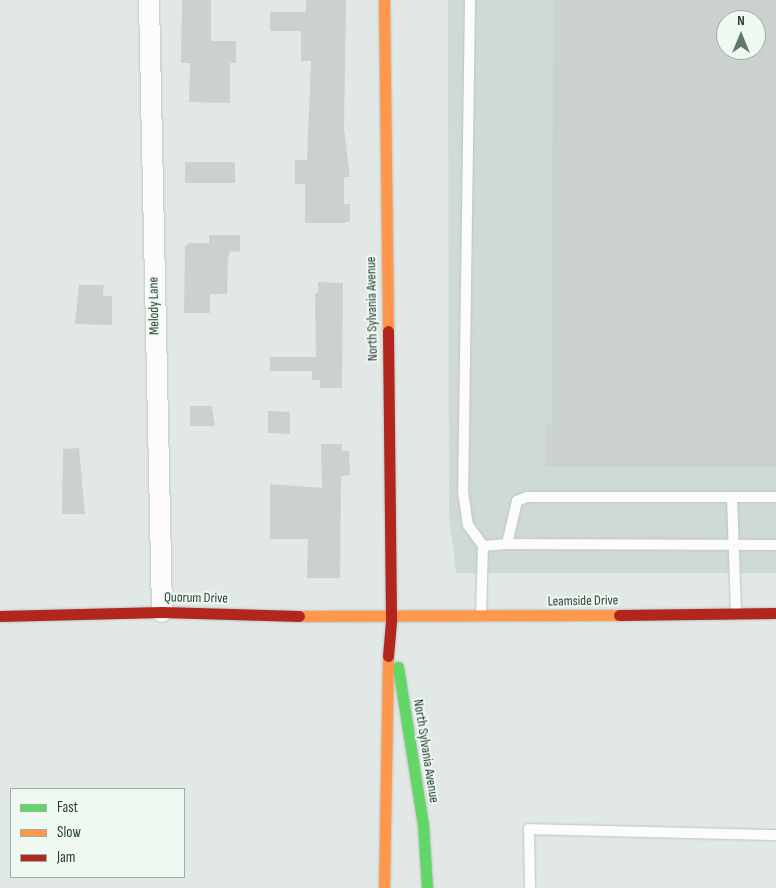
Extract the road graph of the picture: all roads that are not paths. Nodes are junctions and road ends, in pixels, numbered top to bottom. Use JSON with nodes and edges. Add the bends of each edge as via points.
{"nodes":[{"id":1,"x":149,"y":0,"type":"edge"},
{"id":2,"x":384,"y":0,"type":"edge"},
{"id":3,"x":470,"y":0,"type":"edge"},
{"id":4,"x":732,"y":497,"type":"junction"},
{"id":5,"x":776,"y":497,"type":"edge"},
{"id":6,"x":507,"y":544,"type":"junction"},
{"id":7,"x":733,"y":545,"type":"junction"},
{"id":8,"x":776,"y":545,"type":"edge"},
{"id":9,"x":483,"y":546,"type":"junction"},
{"id":10,"x":162,"y":612,"type":"junction"},
{"id":11,"x":776,"y":613,"type":"edge"},
{"id":12,"x":736,"y":614,"type":"junction"},
{"id":13,"x":0,"y":616,"type":"edge"},
{"id":14,"x":481,"y":617,"type":"junction"},
{"id":15,"x":391,"y":618,"type":"junction"},
{"id":16,"x":776,"y":835,"type":"edge"},
{"id":17,"x":384,"y":888,"type":"edge"},
{"id":18,"x":427,"y":888,"type":"edge"},
{"id":19,"x":530,"y":888,"type":"edge"}],
"edges":[{"from":1,"to":10,"type":"street","name":"Melody Lane"},
{"from":2,"to":15,"type":"street","name":"North Sylvania Avenue"},
{"from":3,"to":9,"type":"lane","via":[[463,491],[468,525]]},
{"from":4,"to":5,"type":"lane"},
{"from":4,"to":6,"type":"lane","via":[[527,497],[517,501]]},
{"from":4,"to":7,"type":"lane"},
{"from":6,"to":7,"type":"lane"},
{"from":6,"to":9,"type":"lane"},
{"from":7,"to":8,"type":"lane"},
{"from":7,"to":12,"type":"lane"},
{"from":9,"to":14,"type":"lane"},
{"from":10,"to":13,"type":"street","name":"Quorum Drive"},
{"from":10,"to":15,"type":"street","name":"Quorum Drive"},
{"from":11,"to":12,"type":"street","name":"Leamside Drive"},
{"from":12,"to":14,"type":"street","name":"Leamside Drive"},
{"from":14,"to":15,"type":"street","name":"Leamside Drive"},
{"from":15,"to":17,"type":"street","name":"North Sylvania Avenue","via":[[385,687]]},
{"from":15,"to":18,"type":"street","name":"North Sylvania Avenue","via":[[422,824]]},
{"from":16,"to":19,"type":"lane","via":[[530,829]]}]}
